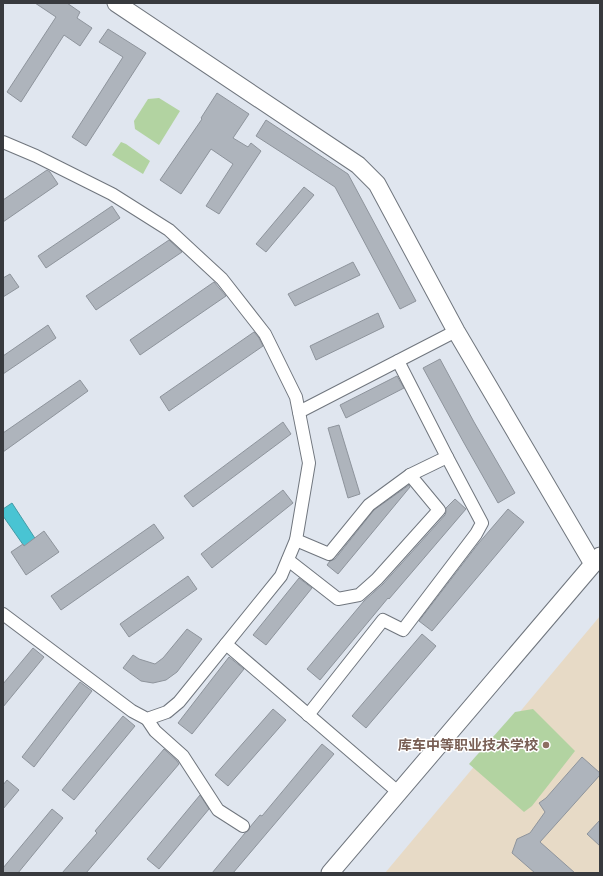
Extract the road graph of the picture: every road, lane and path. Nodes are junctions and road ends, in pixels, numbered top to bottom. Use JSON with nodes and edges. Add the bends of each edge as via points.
{"nodes":[{"id":1,"x":116,"y":3,"type":"edge"},
{"id":2,"x":3,"y":142,"type":"edge"},
{"id":3,"x":456,"y":331,"type":"junction"},
{"id":4,"x":398,"y":361,"type":"junction"},
{"id":5,"x":299,"y":412,"type":"junction"},
{"id":6,"x":447,"y":457,"type":"junction"},
{"id":7,"x":410,"y":475,"type":"junction"},
{"id":8,"x":296,"y":540,"type":"junction"},
{"id":9,"x":288,"y":560,"type":"junction"},
{"id":10,"x":597,"y":560,"type":"edge"},
{"id":11,"x":3,"y":614,"type":"edge"},
{"id":12,"x":226,"y":644,"type":"junction"},
{"id":13,"x":308,"y":715,"type":"junction"},
{"id":14,"x":148,"y":719,"type":"junction"},
{"id":15,"x":398,"y":792,"type":"junction"},
{"id":16,"x":243,"y":826,"type":"dead end"},
{"id":17,"x":330,"y":873,"type":"edge"}],
"edges":[{"from":1,"to":3,"type":"street","via":[[358,165],[377,184]]},
{"from":2,"to":5,"type":"street","via":[[112,194],[169,230],[222,279],[265,334],[296,397]]},
{"from":3,"to":4,"type":"street"},
{"from":3,"to":10,"type":"street"},
{"from":4,"to":5,"type":"street"},
{"from":4,"to":6,"type":"street"},
{"from":5,"to":8,"type":"street","via":[[309,464]]},
{"from":6,"to":7,"type":"street"},
{"from":6,"to":13,"type":"street","via":[[482,522],[476,534],[403,630],[383,620]]},
{"from":7,"to":8,"type":"street","via":[[369,505],[329,554]]},
{"from":7,"to":9,"type":"street","via":[[439,510],[377,579],[359,595],[338,599]]},
{"from":8,"to":9,"type":"street"},
{"from":9,"to":12,"type":"street","via":[[281,576]]},
{"from":10,"to":15,"type":"street"},
{"from":11,"to":14,"type":"street","via":[[132,711]]},
{"from":12,"to":13,"type":"street"},
{"from":12,"to":14,"type":"street","via":[[179,702],[167,712]]},
{"from":13,"to":15,"type":"street"},
{"from":14,"to":16,"type":"street","via":[[155,731],[183,756],[218,810]]},
{"from":15,"to":17,"type":"street"}]}
